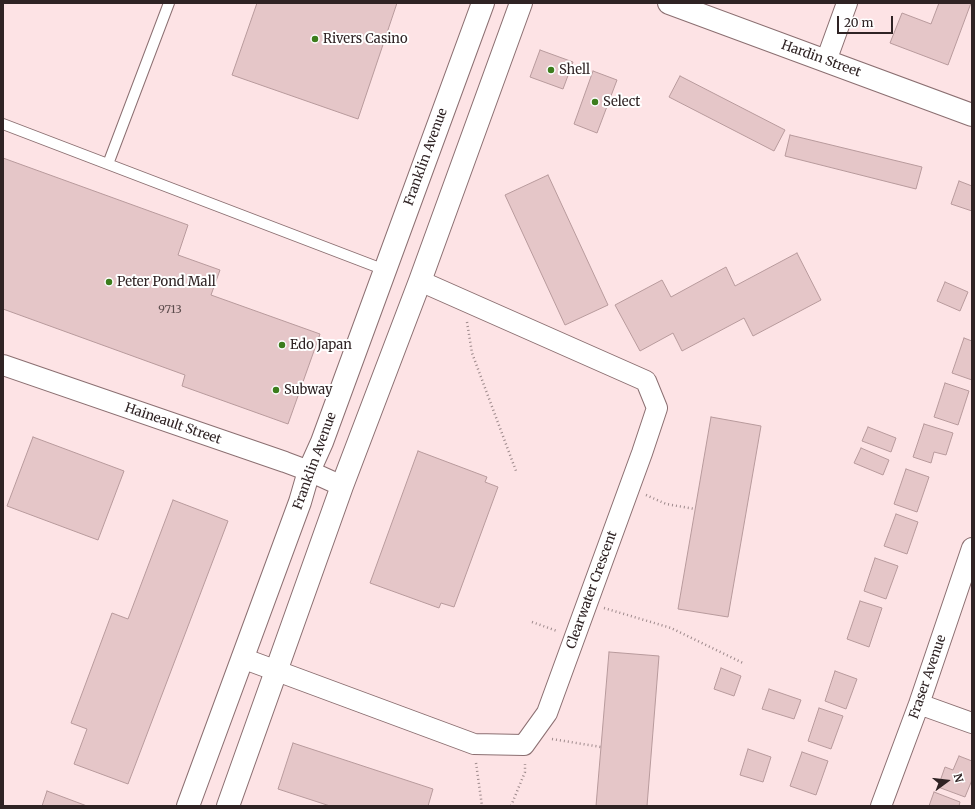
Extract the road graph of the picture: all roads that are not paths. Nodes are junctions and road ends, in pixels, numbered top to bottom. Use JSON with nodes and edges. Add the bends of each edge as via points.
{"nodes":[{"id":1,"x":169,"y":3,"type":"edge"},
{"id":2,"x":482,"y":3,"type":"edge"},
{"id":3,"x":521,"y":3,"type":"edge"},
{"id":4,"x":669,"y":3,"type":"edge"},
{"id":5,"x":847,"y":3,"type":"edge"},
{"id":6,"x":826,"y":61,"type":"junction"},
{"id":7,"x":972,"y":115,"type":"edge"},
{"id":8,"x":3,"y":124,"type":"edge"},
{"id":9,"x":108,"y":164,"type":"junction"},
{"id":10,"x":385,"y":270,"type":"junction"},
{"id":11,"x":420,"y":281,"type":"junction"},
{"id":12,"x":3,"y":365,"type":"edge"},
{"id":13,"x":309,"y":471,"type":"junction"},
{"id":14,"x":342,"y":486,"type":"junction"},
{"id":15,"x":972,"y":548,"type":"edge"},
{"id":16,"x":242,"y":658,"type":"junction"},
{"id":17,"x":276,"y":671,"type":"junction"},
{"id":18,"x":919,"y":704,"type":"junction"},
{"id":19,"x":972,"y":722,"type":"edge"},
{"id":20,"x":188,"y":806,"type":"edge"},
{"id":21,"x":228,"y":806,"type":"edge"},
{"id":22,"x":881,"y":806,"type":"edge"}],
"edges":[{"from":1,"to":9,"type":"lane"},
{"from":2,"to":10,"type":"main road","name":"Franklin Avenue"},
{"from":3,"to":11,"type":"main road"},
{"from":4,"to":6,"type":"main road","name":"Hardin Street"},
{"from":5,"to":6,"type":"street"},
{"from":6,"to":7,"type":"main road","name":"Hardin Street"},
{"from":8,"to":9,"type":"lane"},
{"from":9,"to":10,"type":"lane"},
{"from":10,"to":13,"type":"main road","name":"Franklin Avenue"},
{"from":11,"to":14,"type":"main road"},
{"from":11,"to":17,"type":"street","name":"Clearwater Crescent","via":[[646,381],[656,408],[547,713],[527,741],[474,744]]},
{"from":12,"to":13,"type":"street","name":"Haineault Street"},
{"from":13,"to":14,"type":"street","name":"Haineault Street"},
{"from":13,"to":16,"type":"main road","name":"Franklin Avenue"},
{"from":14,"to":17,"type":"main road"},
{"from":15,"to":18,"type":"street","name":"Fraser Avenue"},
{"from":16,"to":17,"type":"street"},
{"from":16,"to":20,"type":"main road","name":"Franklin Avenue"},
{"from":17,"to":21,"type":"main road"},
{"from":18,"to":19,"type":"street"},
{"from":18,"to":22,"type":"street","name":"Fraser Avenue"}]}
